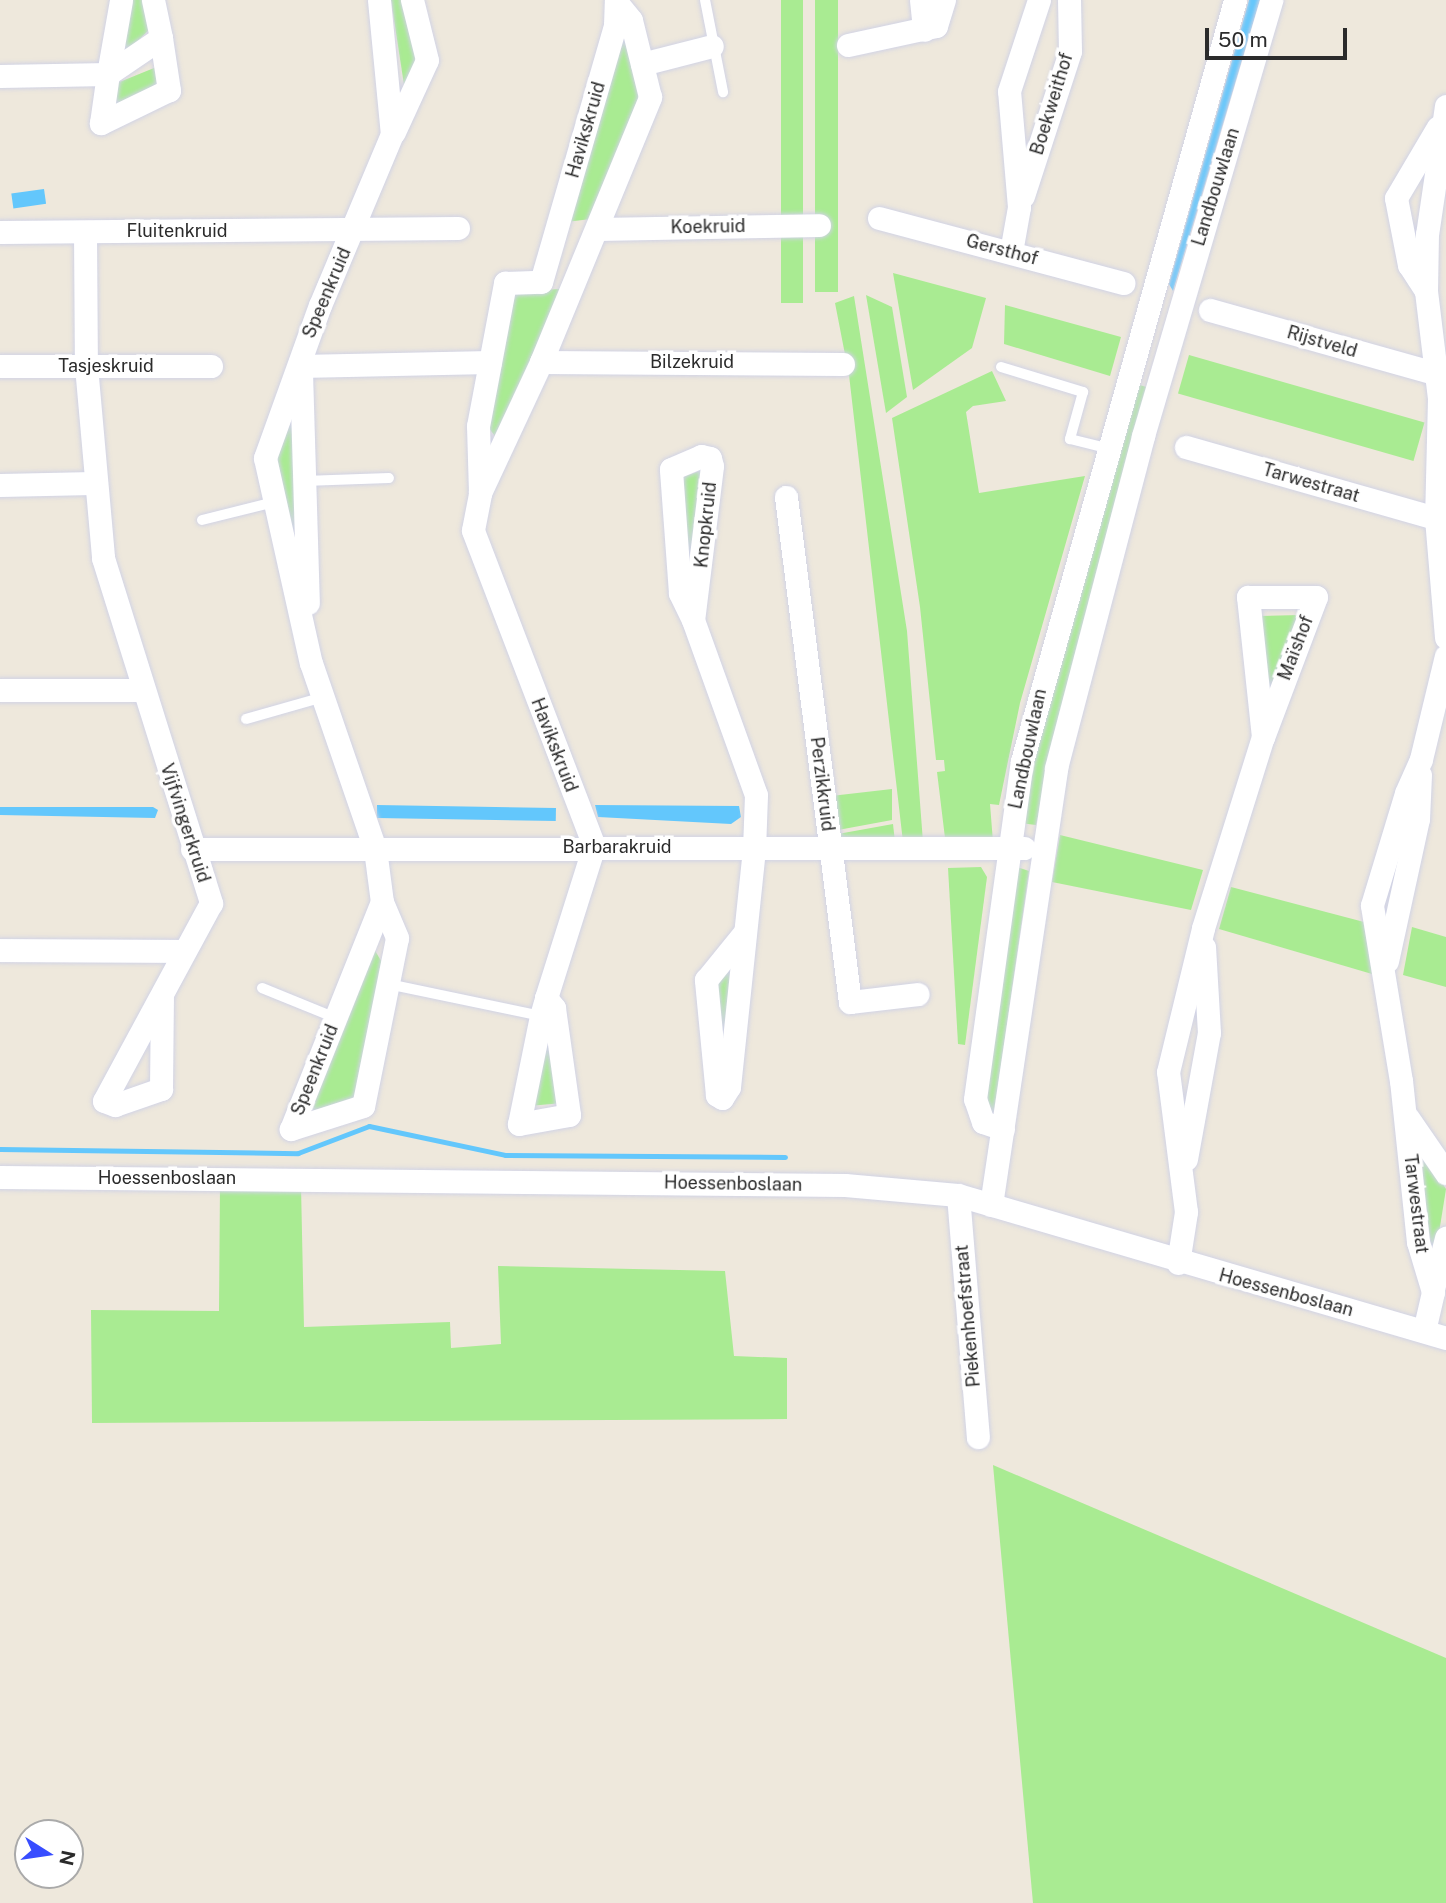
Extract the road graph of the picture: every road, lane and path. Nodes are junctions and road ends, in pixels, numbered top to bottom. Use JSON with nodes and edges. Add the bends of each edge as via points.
{"nodes":[{"id":1,"x":121,"y":0,"type":"edge"},
{"id":2,"x":153,"y":0,"type":"edge"},
{"id":3,"x":379,"y":0,"type":"edge"},
{"id":4,"x":412,"y":0,"type":"edge"},
{"id":5,"x":705,"y":0,"type":"edge"},
{"id":6,"x":921,"y":0,"type":"edge"},
{"id":7,"x":944,"y":0,"type":"edge"},
{"id":8,"x":1039,"y":0,"type":"edge"},
{"id":9,"x":1069,"y":0,"type":"edge"},
{"id":10,"x":1235,"y":0,"type":"edge"},
{"id":11,"x":1270,"y":0,"type":"edge"},
{"id":12,"x":617,"y":1,"type":"edge"},
{"id":13,"x":925,"y":30,"type":"junction"},
{"id":14,"x":160,"y":38,"type":"junction"},
{"id":15,"x":848,"y":45,"type":"dead end"},
{"id":16,"x":712,"y":46,"type":"junction"},
{"id":17,"x":642,"y":64,"type":"junction"},
{"id":18,"x":108,"y":74,"type":"junction"},
{"id":19,"x":0,"y":76,"type":"edge"},
{"id":20,"x":723,"y":92,"type":"dead end"},
{"id":21,"x":1445,"y":111,"type":"edge"},
{"id":22,"x":392,"y":134,"type":"junction"},
{"id":23,"x":1019,"y":206,"type":"junction"},
{"id":24,"x":879,"y":218,"type":"dead end"},
{"id":25,"x":819,"y":225,"type":"dead end"},
{"id":26,"x":458,"y":228,"type":"dead end"},
{"id":27,"x":597,"y":229,"type":"junction"},
{"id":28,"x":354,"y":230,"type":"junction"},
{"id":29,"x":0,"y":232,"type":"edge"},
{"id":30,"x":85,"y":232,"type":"junction"},
{"id":31,"x":1011,"y":252,"type":"junction"},
{"id":32,"x":586,"y":255,"type":"junction"},
{"id":33,"x":549,"y":256,"type":"junction"},
{"id":34,"x":1124,"y":283,"type":"dead end"},
{"id":35,"x":1426,"y":291,"type":"junction"},
{"id":36,"x":1210,"y":310,"type":"dead end"},
{"id":37,"x":300,"y":361,"type":"junction"},
{"id":38,"x":490,"y":362,"type":"junction"},
{"id":39,"x":541,"y":362,"type":"junction"},
{"id":40,"x":1131,"y":363,"type":"junction"},
{"id":41,"x":842,"y":364,"type":"dead end"},
{"id":42,"x":0,"y":366,"type":"edge"},
{"id":43,"x":86,"y":366,"type":"junction"},
{"id":44,"x":211,"y":366,"type":"dead end"},
{"id":45,"x":1000,"y":368,"type":"dead end"},
{"id":46,"x":1434,"y":373,"type":"junction"},
{"id":47,"x":1163,"y":374,"type":"junction"},
{"id":48,"x":1186,"y":447,"type":"dead end"},
{"id":49,"x":1107,"y":448,"type":"junction"},
{"id":50,"x":390,"y":478,"type":"dead end"},
{"id":51,"x":304,"y":481,"type":"junction"},
{"id":52,"x":93,"y":483,"type":"junction"},
{"id":53,"x":0,"y":485,"type":"edge"},
{"id":54,"x":481,"y":493,"type":"junction"},
{"id":55,"x":786,"y":497,"type":"dead end"},
{"id":56,"x":274,"y":502,"type":"junction"},
{"id":57,"x":1436,"y":518,"type":"junction"},
{"id":58,"x":202,"y":520,"type":"dead end"},
{"id":59,"x":693,"y":620,"type":"junction"},
{"id":60,"x":1446,"y":638,"type":"edge"},
{"id":61,"x":309,"y":656,"type":"junction"},
{"id":62,"x":1446,"y":656,"type":"edge"},
{"id":63,"x":0,"y":690,"type":"edge"},
{"id":64,"x":143,"y":690,"type":"junction"},
{"id":65,"x":323,"y":697,"type":"junction"},
{"id":66,"x":246,"y":719,"type":"dead end"},
{"id":67,"x":1263,"y":737,"type":"junction"},
{"id":68,"x":594,"y":846,"type":"junction"},
{"id":69,"x":1009,"y":847,"type":"junction"},
{"id":70,"x":192,"y":849,"type":"junction"},
{"id":71,"x":374,"y":849,"type":"junction"},
{"id":72,"x":754,"y":849,"type":"junction"},
{"id":73,"x":831,"y":850,"type":"junction"},
{"id":74,"x":1041,"y":850,"type":"junction"},
{"id":75,"x":382,"y":902,"type":"junction"},
{"id":76,"x":1203,"y":928,"type":"junction"},
{"id":77,"x":744,"y":933,"type":"junction"},
{"id":78,"x":0,"y":950,"type":"edge"},
{"id":79,"x":182,"y":951,"type":"junction"},
{"id":80,"x":388,"y":984,"type":"junction"},
{"id":81,"x":262,"y":988,"type":"dead end"},
{"id":82,"x":918,"y":994,"type":"dead end"},
{"id":83,"x":162,"y":998,"type":"dead end"},
{"id":84,"x":543,"y":1007,"type":"joint"},
{"id":85,"x":336,"y":1018,"type":"junction"},
{"id":86,"x":1405,"y":1115,"type":"junction"},
{"id":87,"x":1003,"y":1129,"type":"junction"},
{"id":88,"x":1446,"y":1172,"type":"edge"},
{"id":89,"x":0,"y":1177,"type":"edge"},
{"id":90,"x":1182,"y":1182,"type":"junction"},
{"id":91,"x":958,"y":1195,"type":"junction"},
{"id":92,"x":991,"y":1205,"type":"junction"},
{"id":93,"x":1446,"y":1238,"type":"edge"},
{"id":94,"x":1178,"y":1263,"type":"junction"},
{"id":95,"x":1433,"y":1292,"type":"junction"},
{"id":96,"x":1424,"y":1331,"type":"junction"},
{"id":97,"x":1446,"y":1338,"type":"edge"},
{"id":98,"x":978,"y":1437,"type":"dead end"}],
"edges":[{"from":1,"to":18,"type":"street"},
{"from":2,"to":14,"type":"street"},
{"from":3,"to":22,"type":"street","name":"Speenkruid"},
{"from":4,"to":22,"type":"street","name":"Speenkruid","via":[[427,60]]},
{"from":5,"to":16,"type":"lane"},
{"from":6,"to":13,"type":"street"},
{"from":7,"to":13,"type":"street","via":[[936,26]]},
{"from":8,"to":23,"type":"street","name":"Boekweithof","via":[[1009,91]]},
{"from":9,"to":23,"type":"street","name":"Boekweithof","via":[[1070,51]]},
{"from":10,"to":40,"type":"street","name":"Landbouwlaan"},
{"from":11,"to":47,"type":"street","name":"Landbouwlaan"},
{"from":12,"to":17,"type":"street","name":"Havikskruid","via":[[631,20]]},
{"from":12,"to":33,"type":"street","name":"Havikskruid","via":[[615,24]]},
{"from":13,"to":15,"type":"street"},
{"from":14,"to":18,"type":"street"},
{"from":14,"to":18,"type":"street","via":[[169,90],[102,123]]},
{"from":16,"to":17,"type":"street"},
{"from":16,"to":20,"type":"lane"},
{"from":17,"to":27,"type":"street","name":"Havikskruid","via":[[650,97]]},
{"from":18,"to":19,"type":"street"},
{"from":21,"to":35,"type":"street","via":[[1427,234]]},
{"from":21,"to":35,"type":"street","via":[[1396,198],[1409,265]]},
{"from":22,"to":28,"type":"street","name":"Speenkruid"},
{"from":23,"to":31,"type":"street","name":"Boekweithof"},
{"from":24,"to":31,"type":"street","name":"Gersthof"},
{"from":25,"to":27,"type":"street","name":"Koekruid"},
{"from":26,"to":28,"type":"street","name":"Speenkruid"},
{"from":27,"to":32,"type":"street","name":"Havikskruid"},
{"from":28,"to":30,"type":"street","name":"Fluitenkruid"},
{"from":28,"to":37,"type":"street","name":"Speenkruid"},
{"from":29,"to":30,"type":"street","name":"Fluitenkruid"},
{"from":30,"to":43,"type":"street","name":"Vijfvingerkruid"},
{"from":31,"to":34,"type":"street","name":"Gersthof"},
{"from":32,"to":33,"type":"street"},
{"from":32,"to":39,"type":"street","name":"Havikskruid"},
{"from":33,"to":38,"type":"street","name":"Havikskruid","via":[[541,282],[505,283]]},
{"from":35,"to":46,"type":"street"},
{"from":36,"to":46,"type":"street","name":"Rijstveld"},
{"from":37,"to":38,"type":"street"},
{"from":37,"to":51,"type":"street","name":"Speenkruid"},
{"from":37,"to":56,"type":"street","name":"Speenkruid","via":[[265,458]]},
{"from":38,"to":54,"type":"street","name":"Havikskruid","via":[[478,426]]},
{"from":39,"to":41,"type":"street","name":"Bilzekruid"},
{"from":39,"to":54,"type":"street","name":"Havikskruid"},
{"from":40,"to":47,"type":"street"},
{"from":40,"to":49,"type":"street","name":"Landbouwlaan"},
{"from":42,"to":43,"type":"street","name":"Tasjeskruid"},
{"from":43,"to":44,"type":"street","name":"Tasjeskruid"},
{"from":43,"to":52,"type":"street","name":"Vijfvingerkruid"},
{"from":45,"to":49,"type":"lane","via":[[1083,392],[1070,439]]},
{"from":46,"to":57,"type":"street","via":[[1439,398]]},
{"from":47,"to":74,"type":"street","name":"Landbouwlaan","via":[[1074,688]]},
{"from":48,"to":57,"type":"street","name":"Tarwestraat"},
{"from":49,"to":69,"type":"street","name":"Landbouwlaan","via":[[1039,689]]},
{"from":50,"to":51,"type":"lane"},
{"from":51,"to":61,"type":"street","name":"Speenkruid"},
{"from":52,"to":53,"type":"street"},
{"from":52,"to":64,"type":"street","name":"Vijfvingerkruid","via":[[103,558]]},
{"from":54,"to":68,"type":"street","name":"Havikskruid","via":[[473,530]]},
{"from":55,"to":73,"type":"street","name":"Perzikkruid"},
{"from":56,"to":58,"type":"lane"},
{"from":56,"to":61,"type":"street","name":"Speenkruid"},
{"from":57,"to":60,"type":"street"},
{"from":59,"to":59,"type":"street","name":"Knopkruid","via":[[681,593],[671,468],[701,456],[710,458],[712,466]]},
{"from":59,"to":72,"type":"street","name":"Knopkruid","via":[[756,795]]},
{"from":61,"to":65,"type":"street","name":"Speenkruid"},
{"from":62,"to":86,"type":"street","name":"Tarwestraat","via":[[1422,759],[1406,793],[1372,905]]},
{"from":63,"to":64,"type":"street"},
{"from":64,"to":70,"type":"street","name":"Vijfvingerkruid"},
{"from":65,"to":66,"type":"lane"},
{"from":65,"to":71,"type":"street","name":"Speenkruid"},
{"from":67,"to":67,"type":"street","name":"Maïshof","via":[[1248,597],[1315,597],[1306,623]]},
{"from":67,"to":76,"type":"street","name":"Maïshof"},
{"from":68,"to":71,"type":"street","name":"Barbarakruid"},
{"from":68,"to":72,"type":"street","name":"Barbarakruid"},
{"from":68,"to":84,"type":"street"},
{"from":69,"to":73,"type":"street","name":"Barbarakruid"},
{"from":69,"to":74,"type":"street","name":"Barbarakruid"},
{"from":69,"to":87,"type":"street","name":"Landbouwlaan","via":[[975,1099],[983,1122]]},
{"from":70,"to":71,"type":"street","name":"Barbarakruid"},
{"from":70,"to":79,"type":"street","name":"Vijfvingerkruid","via":[[211,903]]},
{"from":71,"to":75,"type":"street","name":"Speenkruid"},
{"from":72,"to":73,"type":"street","name":"Barbarakruid"},
{"from":72,"to":77,"type":"street","name":"Knopkruid"},
{"from":73,"to":82,"type":"street","name":"Perzikkruid","via":[[850,1002]]},
{"from":74,"to":87,"type":"street","name":"Landbouwlaan"},
{"from":75,"to":80,"type":"street","name":"Speenkruid","via":[[397,938]]},
{"from":75,"to":85,"type":"street","name":"Speenkruid"},
{"from":76,"to":90,"type":"street","name":"Maïshof","via":[[1209,1033]]},
{"from":76,"to":90,"type":"street","name":"Maïshof","via":[[1168,1072]]},
{"from":77,"to":77,"type":"street","name":"Knopkruid","via":[[729,1087],[722,1098],[717,1095],[706,980]]},
{"from":78,"to":79,"type":"street"},
{"from":79,"to":83,"type":"street","name":"Vijfvingerkruid"},
{"from":80,"to":84,"type":"lane"},
{"from":80,"to":85,"type":"street","name":"Speenkruid","via":[[363,1106],[291,1129]]},
{"from":81,"to":85,"type":"lane"},
{"from":86,"to":88,"type":"street","name":"Tarwestraat"},
{"from":86,"to":95,"type":"street","name":"Tarwestraat","via":[[1418,1242]]},
{"from":87,"to":92,"type":"street","name":"Landbouwlaan"},
{"from":89,"to":91,"type":"street","name":"Hoessenboslaan","via":[[845,1185]]},
{"from":90,"to":94,"type":"street","name":"Maïshof","via":[[1186,1212]]},
{"from":91,"to":92,"type":"street","name":"Hoessenboslaan"},
{"from":91,"to":98,"type":"street","name":"Piekenhoefstraat"},
{"from":92,"to":94,"type":"street","name":"Hoessenboslaan"},
{"from":93,"to":95,"type":"street","name":"Tarwestraat"},
{"from":94,"to":96,"type":"street","name":"Hoessenboslaan"},
{"from":95,"to":96,"type":"street","name":"Tarwestraat"},
{"from":96,"to":97,"type":"street","name":"Hoessenboslaan"}]}
